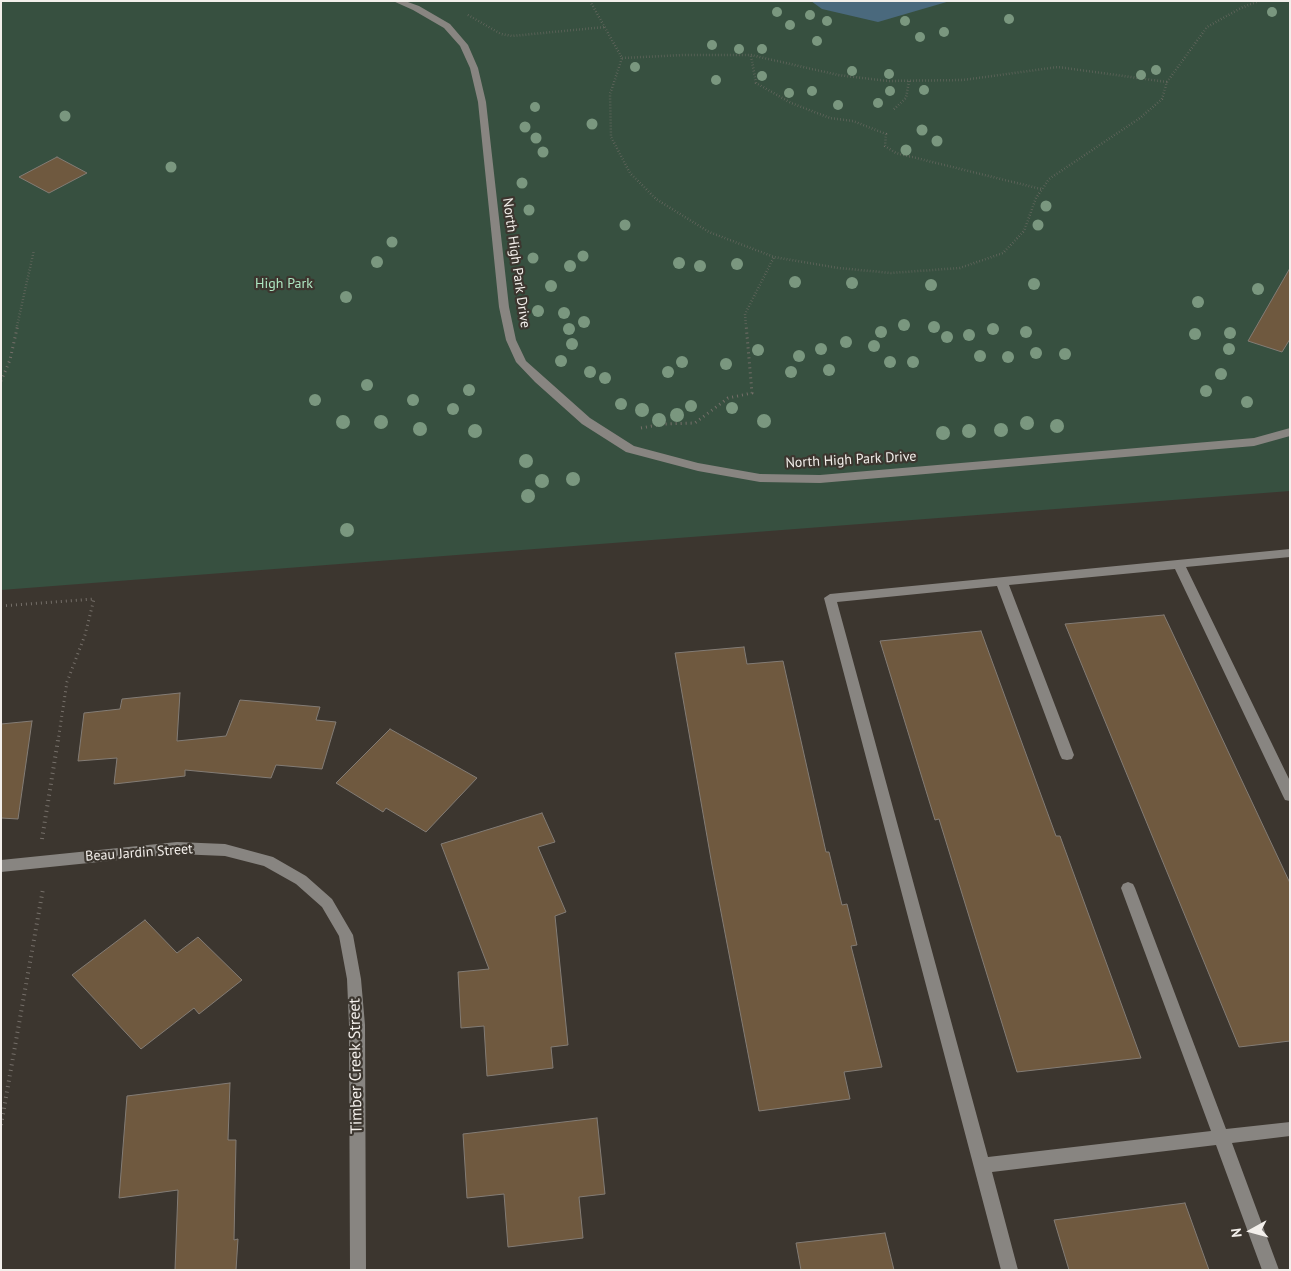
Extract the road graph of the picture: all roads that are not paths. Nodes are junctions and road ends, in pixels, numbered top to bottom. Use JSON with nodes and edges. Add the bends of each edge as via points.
{"nodes":[{"id":1,"x":397,"y":1,"type":"edge"},
{"id":2,"x":1290,"y":432,"type":"edge"},
{"id":3,"x":1290,"y":553,"type":"edge"},
{"id":4,"x":1178,"y":563,"type":"junction"},
{"id":5,"x":1001,"y":581,"type":"junction"},
{"id":6,"x":1067,"y":755,"type":"dead end"},
{"id":7,"x":1290,"y":796,"type":"edge"},
{"id":8,"x":1,"y":866,"type":"edge"},
{"id":9,"x":301,"y":880,"type":"joint"},
{"id":10,"x":1128,"y":888,"type":"dead end"},
{"id":11,"x":1290,"y":1129,"type":"edge"},
{"id":12,"x":1222,"y":1137,"type":"junction"},
{"id":13,"x":982,"y":1165,"type":"junction"},
{"id":14,"x":358,"y":1270,"type":"edge"},
{"id":15,"x":1010,"y":1270,"type":"edge"},
{"id":16,"x":1270,"y":1270,"type":"edge"}],
"edges":[{"from":1,"to":2,"type":"street","name":"North High Park Drive","via":[[447,26],[464,45],[474,68],[482,102],[504,307],[521,362],[586,421],[630,449],[698,467],[760,478],[820,479],[1254,442]]},
{"from":3,"to":4,"type":"street"},
{"from":4,"to":5,"type":"street"},
{"from":4,"to":7,"type":"street"},
{"from":5,"to":6,"type":"street"},
{"from":5,"to":13,"type":"street","via":[[830,598]]},
{"from":8,"to":9,"type":"street","name":"Beau Jardin Street","via":[[177,848],[225,850],[268,861]]},
{"from":9,"to":14,"type":"street","name":"Timber Creek Street","via":[[327,903],[346,935],[354,979]]},
{"from":10,"to":12,"type":"street"},
{"from":11,"to":12,"type":"street"},
{"from":12,"to":13,"type":"street"},
{"from":12,"to":16,"type":"street"},
{"from":13,"to":15,"type":"street"}]}
